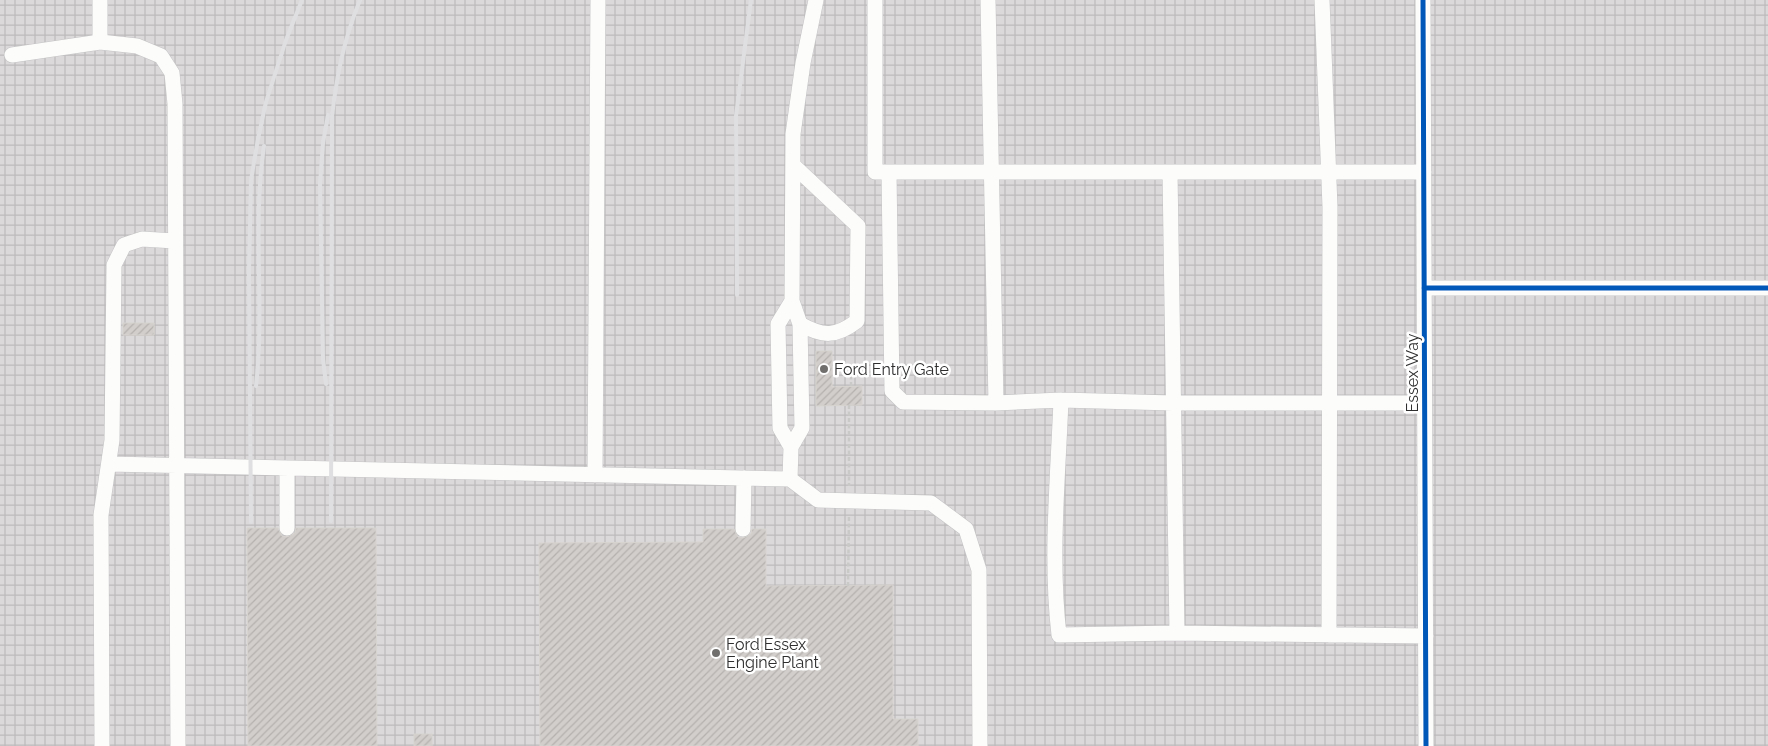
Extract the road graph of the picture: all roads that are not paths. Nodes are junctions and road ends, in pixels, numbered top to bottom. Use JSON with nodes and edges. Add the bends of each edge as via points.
{"nodes":[{"id":1,"x":112,"y":0,"type":"edge"},
{"id":2,"x":598,"y":0,"type":"edge"},
{"id":3,"x":816,"y":0,"type":"edge"},
{"id":4,"x":875,"y":0,"type":"edge"},
{"id":5,"x":988,"y":0,"type":"edge"},
{"id":6,"x":1322,"y":0,"type":"edge"},
{"id":7,"x":1423,"y":0,"type":"edge"},
{"id":8,"x":100,"y":6,"type":"edge"},
{"id":9,"x":100,"y":42,"type":"junction"},
{"id":10,"x":12,"y":55,"type":"dead end"},
{"id":11,"x":793,"y":165,"type":"junction"},
{"id":12,"x":1328,"y":171,"type":"junction"},
{"id":13,"x":890,"y":172,"type":"junction"},
{"id":14,"x":1170,"y":172,"type":"junction"},
{"id":15,"x":1424,"y":172,"type":"junction"},
{"id":16,"x":991,"y":173,"type":"junction"},
{"id":17,"x":175,"y":241,"type":"junction"},
{"id":18,"x":1424,"y":288,"type":"junction"},
{"id":19,"x":1768,"y":288,"type":"edge"},
{"id":20,"x":792,"y":301,"type":"junction"},
{"id":21,"x":800,"y":324,"type":"junction"},
{"id":22,"x":1061,"y":400,"type":"junction"},
{"id":23,"x":996,"y":403,"type":"junction"},
{"id":24,"x":1174,"y":403,"type":"junction"},
{"id":25,"x":1330,"y":403,"type":"junction"},
{"id":26,"x":1424,"y":403,"type":"junction"},
{"id":27,"x":791,"y":447,"type":"junction"},
{"id":28,"x":109,"y":464,"type":"junction"},
{"id":29,"x":177,"y":466,"type":"junction"},
{"id":30,"x":288,"y":469,"type":"junction"},
{"id":31,"x":595,"y":475,"type":"junction"},
{"id":32,"x":744,"y":478,"type":"junction"},
{"id":33,"x":790,"y":479,"type":"junction"},
{"id":34,"x":287,"y":528,"type":"dead end"},
{"id":35,"x":743,"y":529,"type":"dead end"},
{"id":36,"x":1177,"y":633,"type":"junction"},
{"id":37,"x":1329,"y":635,"type":"junction"},
{"id":38,"x":1426,"y":636,"type":"junction"},
{"id":39,"x":102,"y":746,"type":"edge"},
{"id":40,"x":178,"y":746,"type":"edge"},
{"id":41,"x":980,"y":746,"type":"edge"},
{"id":42,"x":1426,"y":746,"type":"edge"}],
"edges":[{"from":1,"to":8,"type":"street"},
{"from":2,"to":31,"type":"street"},
{"from":3,"to":11,"type":"street","via":[[793,134]]},
{"from":4,"to":13,"type":"street","via":[[875,172]]},
{"from":5,"to":16,"type":"street"},
{"from":6,"to":12,"type":"street"},
{"from":7,"to":15,"type":"street","name":"Essex Way"},
{"from":8,"to":9,"type":"street"},
{"from":9,"to":10,"type":"street"},
{"from":9,"to":17,"type":"street","via":[[137,46],[160,56],[172,73]]},
{"from":11,"to":20,"type":"street"},
{"from":11,"to":21,"type":"street","via":[[858,226],[857,321],[844,331],[828,334]]},
{"from":12,"to":14,"type":"street"},
{"from":12,"to":15,"type":"street"},
{"from":12,"to":25,"type":"street"},
{"from":13,"to":16,"type":"street"},
{"from":13,"to":23,"type":"street","via":[[892,391],[903,402]]},
{"from":14,"to":16,"type":"street"},
{"from":14,"to":24,"type":"street"},
{"from":15,"to":18,"type":"street","name":"Essex Way"},
{"from":16,"to":23,"type":"street"},
{"from":17,"to":28,"type":"street","via":[[142,239],[124,245],[114,265]]},
{"from":17,"to":29,"type":"street"},
{"from":18,"to":19,"type":"street"},
{"from":18,"to":26,"type":"street","name":"Essex Way"},
{"from":20,"to":21,"type":"street"},
{"from":20,"to":27,"type":"street","via":[[778,324],[780,428]]},
{"from":21,"to":27,"type":"street","via":[[802,428]]},
{"from":22,"to":23,"type":"street"},
{"from":22,"to":24,"type":"street"},
{"from":22,"to":36,"type":"street","via":[[1055,602],[1059,636]]},
{"from":24,"to":25,"type":"street"},
{"from":24,"to":36,"type":"street"},
{"from":25,"to":26,"type":"street"},
{"from":25,"to":37,"type":"street"},
{"from":26,"to":38,"type":"street","name":"Essex Way"},
{"from":27,"to":33,"type":"street"},
{"from":28,"to":29,"type":"street"},
{"from":28,"to":39,"type":"street","via":[[102,515]]},
{"from":29,"to":30,"type":"street"},
{"from":29,"to":40,"type":"street"},
{"from":30,"to":31,"type":"street"},
{"from":30,"to":34,"type":"street"},
{"from":31,"to":32,"type":"street"},
{"from":32,"to":33,"type":"street"},
{"from":32,"to":35,"type":"street"},
{"from":33,"to":41,"type":"street","via":[[818,500],[931,503],[966,529],[979,570]]},
{"from":36,"to":37,"type":"street"},
{"from":37,"to":38,"type":"street"},
{"from":38,"to":42,"type":"street","name":"Essex Way"}]}
